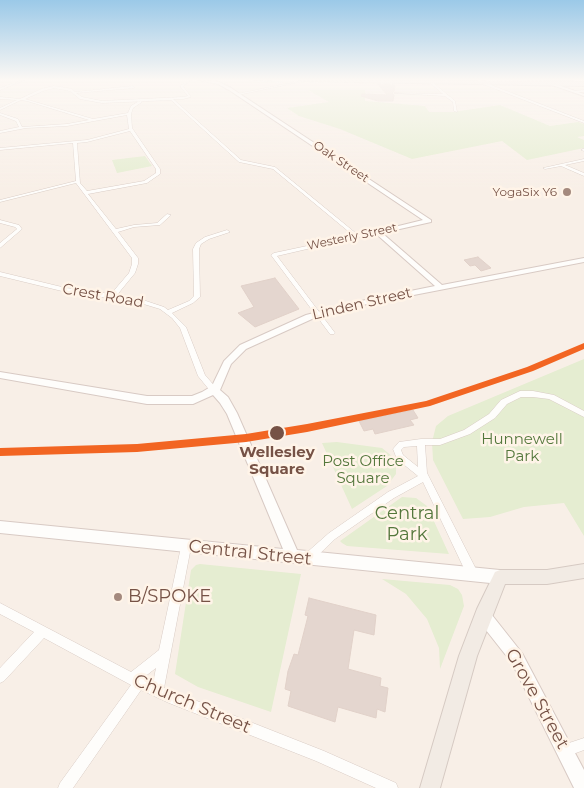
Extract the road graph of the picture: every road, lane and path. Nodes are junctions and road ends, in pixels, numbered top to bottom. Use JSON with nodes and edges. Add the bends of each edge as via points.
{"nodes":[{"id":1,"x":7,"y":117,"type":"edge"},
{"id":2,"x":80,"y":117,"type":"edge"},
{"id":3,"x":115,"y":117,"type":"edge"},
{"id":4,"x":129,"y":117,"type":"edge"},
{"id":5,"x":191,"y":117,"type":"edge"},
{"id":6,"x":272,"y":117,"type":"edge"},
{"id":7,"x":571,"y":117,"type":"edge"},
{"id":8,"x":94,"y":121,"type":"junction"},
{"id":9,"x":584,"y":122,"type":"edge"},
{"id":10,"x":21,"y":128,"type":"junction"},
{"id":11,"x":131,"y":130,"type":"junction"},
{"id":12,"x":0,"y":132,"type":"edge"},
{"id":13,"x":75,"y":143,"type":"junction"},
{"id":14,"x":0,"y":148,"type":"edge"},
{"id":15,"x":584,"y":160,"type":"edge"},
{"id":16,"x":562,"y":165,"type":"junction"},
{"id":17,"x":545,"y":168,"type":"dead end"},
{"id":18,"x":584,"y":175,"type":"edge"},
{"id":19,"x":77,"y":182,"type":"junction"},
{"id":20,"x":85,"y":193,"type":"junction"},
{"id":21,"x":0,"y":201,"type":"edge"},
{"id":22,"x":168,"y":214,"type":"dead end"},
{"id":23,"x":429,"y":221,"type":"joint"},
{"id":24,"x":0,"y":222,"type":"edge"},
{"id":25,"x":115,"y":231,"type":"junction"},
{"id":26,"x":226,"y":232,"type":"dead end"},
{"id":27,"x":377,"y":232,"type":"junction"},
{"id":28,"x":357,"y":236,"type":"junction"},
{"id":29,"x":0,"y":246,"type":"edge"},
{"id":30,"x":584,"y":255,"type":"edge"},
{"id":31,"x":584,"y":260,"type":"edge"},
{"id":32,"x":517,"y":271,"type":"junction"},
{"id":33,"x":0,"y":274,"type":"edge"},
{"id":34,"x":440,"y":287,"type":"junction"},
{"id":35,"x":113,"y":296,"type":"junction"},
{"id":36,"x":168,"y":312,"type":"junction"},
{"id":37,"x":317,"y":314,"type":"junction"},
{"id":38,"x":332,"y":333,"type":"dead end"},
{"id":39,"x":0,"y":376,"type":"edge"},
{"id":40,"x":214,"y":390,"type":"junction"},
{"id":41,"x":584,"y":414,"type":"edge"},
{"id":42,"x":421,"y":442,"type":"junction"},
{"id":43,"x":425,"y":477,"type":"junction"},
{"id":44,"x":0,"y":527,"type":"edge"},
{"id":45,"x":186,"y":547,"type":"junction"},
{"id":46,"x":294,"y":557,"type":"junction"},
{"id":47,"x":308,"y":558,"type":"junction"},
{"id":48,"x":584,"y":571,"type":"edge"},
{"id":49,"x":473,"y":575,"type":"junction"},
{"id":50,"x":500,"y":577,"type":"junction"},
{"id":51,"x":0,"y":608,"type":"edge"},
{"id":52,"x":483,"y":614,"type":"junction"},
{"id":53,"x":43,"y":631,"type":"junction"},
{"id":54,"x":164,"y":654,"type":"junction"},
{"id":55,"x":0,"y":677,"type":"edge"},
{"id":56,"x":136,"y":681,"type":"junction"},
{"id":57,"x":157,"y":691,"type":"junction"},
{"id":58,"x":584,"y":744,"type":"edge"},
{"id":59,"x":565,"y":751,"type":"junction"},
{"id":60,"x":65,"y":788,"type":"edge"},
{"id":61,"x":391,"y":788,"type":"edge"},
{"id":62,"x":430,"y":788,"type":"edge"},
{"id":63,"x":584,"y":788,"type":"edge"}],
"edges":[{"from":1,"to":10,"type":"street","via":[[18,121]]},
{"from":2,"to":8,"type":"street"},
{"from":3,"to":8,"type":"street"},
{"from":4,"to":11,"type":"street"},
{"from":5,"to":28,"type":"street","via":[[240,161],[273,167]]},
{"from":6,"to":23,"type":"street","name":"Oak Street"},
{"from":7,"to":9,"type":"street"},
{"from":8,"to":10,"type":"street"},
{"from":10,"to":12,"type":"street"},
{"from":11,"to":13,"type":"street"},
{"from":11,"to":20,"type":"street","via":[[158,169],[158,174],[145,182]]},
{"from":13,"to":14,"type":"street"},
{"from":13,"to":19,"type":"street"},
{"from":15,"to":16,"type":"street"},
{"from":16,"to":17,"type":"street"},
{"from":16,"to":18,"type":"street"},
{"from":19,"to":20,"type":"street"},
{"from":19,"to":21,"type":"street"},
{"from":20,"to":25,"type":"street"},
{"from":22,"to":25,"type":"street","via":[[158,224]]},
{"from":23,"to":27,"type":"street","name":"Westerly Street"},
{"from":24,"to":29,"type":"street","via":[[20,229]]},
{"from":25,"to":35,"type":"street","via":[[136,261],[130,275]]},
{"from":26,"to":36,"type":"street","via":[[198,244],[197,297]]},
{"from":27,"to":28,"type":"street","name":"Westerly Street"},
{"from":27,"to":34,"type":"street"},
{"from":28,"to":37,"type":"street","name":"Westerly Street","via":[[275,253],[275,258]]},
{"from":30,"to":32,"type":"street","name":"Linden Street"},
{"from":31,"to":32,"type":"street","name":"Linden Street"},
{"from":32,"to":34,"type":"street","name":"Linden Street"},
{"from":33,"to":35,"type":"street","name":"Crest Road","via":[[66,290]]},
{"from":34,"to":37,"type":"street","name":"Linden Street"},
{"from":35,"to":36,"type":"street","name":"Crest Road","via":[[147,302]]},
{"from":36,"to":40,"type":"street","name":"Crest Road","via":[[183,327],[202,376]]},
{"from":37,"to":38,"type":"street"},
{"from":37,"to":40,"type":"street","name":"Linden Street","via":[[243,347],[227,363]]},
{"from":39,"to":40,"type":"street","via":[[152,401],[190,400]]},
{"from":40,"to":46,"type":"street","name":"Crest Road","via":[[228,406]]},
{"from":41,"to":42,"type":"street","via":[[551,397],[520,394],[504,402],[492,416],[467,432],[440,442]]},
{"from":42,"to":43,"type":"street"},
{"from":42,"to":43,"type":"street","via":[[404,443],[397,451]]},
{"from":43,"to":47,"type":"street","via":[[391,495],[332,536]]},
{"from":43,"to":49,"type":"street"},
{"from":44,"to":45,"type":"street","name":"Central Street"},
{"from":45,"to":46,"type":"street","name":"Central Street"},
{"from":45,"to":54,"type":"street"},
{"from":46,"to":47,"type":"street","name":"Central Street"},
{"from":47,"to":49,"type":"street","name":"Central Street"},
{"from":48,"to":50,"type":"main road","via":[[539,577]]},
{"from":49,"to":50,"type":"street","name":"Central Street"},
{"from":50,"to":52,"type":"main road"},
{"from":51,"to":53,"type":"street","name":"Church Street"},
{"from":52,"to":59,"type":"street","name":"Grove Street","via":[[517,658]]},
{"from":52,"to":62,"type":"main road"},
{"from":53,"to":55,"type":"street"},
{"from":53,"to":56,"type":"street","name":"Church Street"},
{"from":54,"to":56,"type":"street"},
{"from":54,"to":57,"type":"street"},
{"from":56,"to":57,"type":"street","name":"Church Street"},
{"from":56,"to":60,"type":"street"},
{"from":57,"to":61,"type":"street","name":"Church Street"},
{"from":58,"to":59,"type":"street"},
{"from":59,"to":63,"type":"street","name":"Grove Street"}]}
